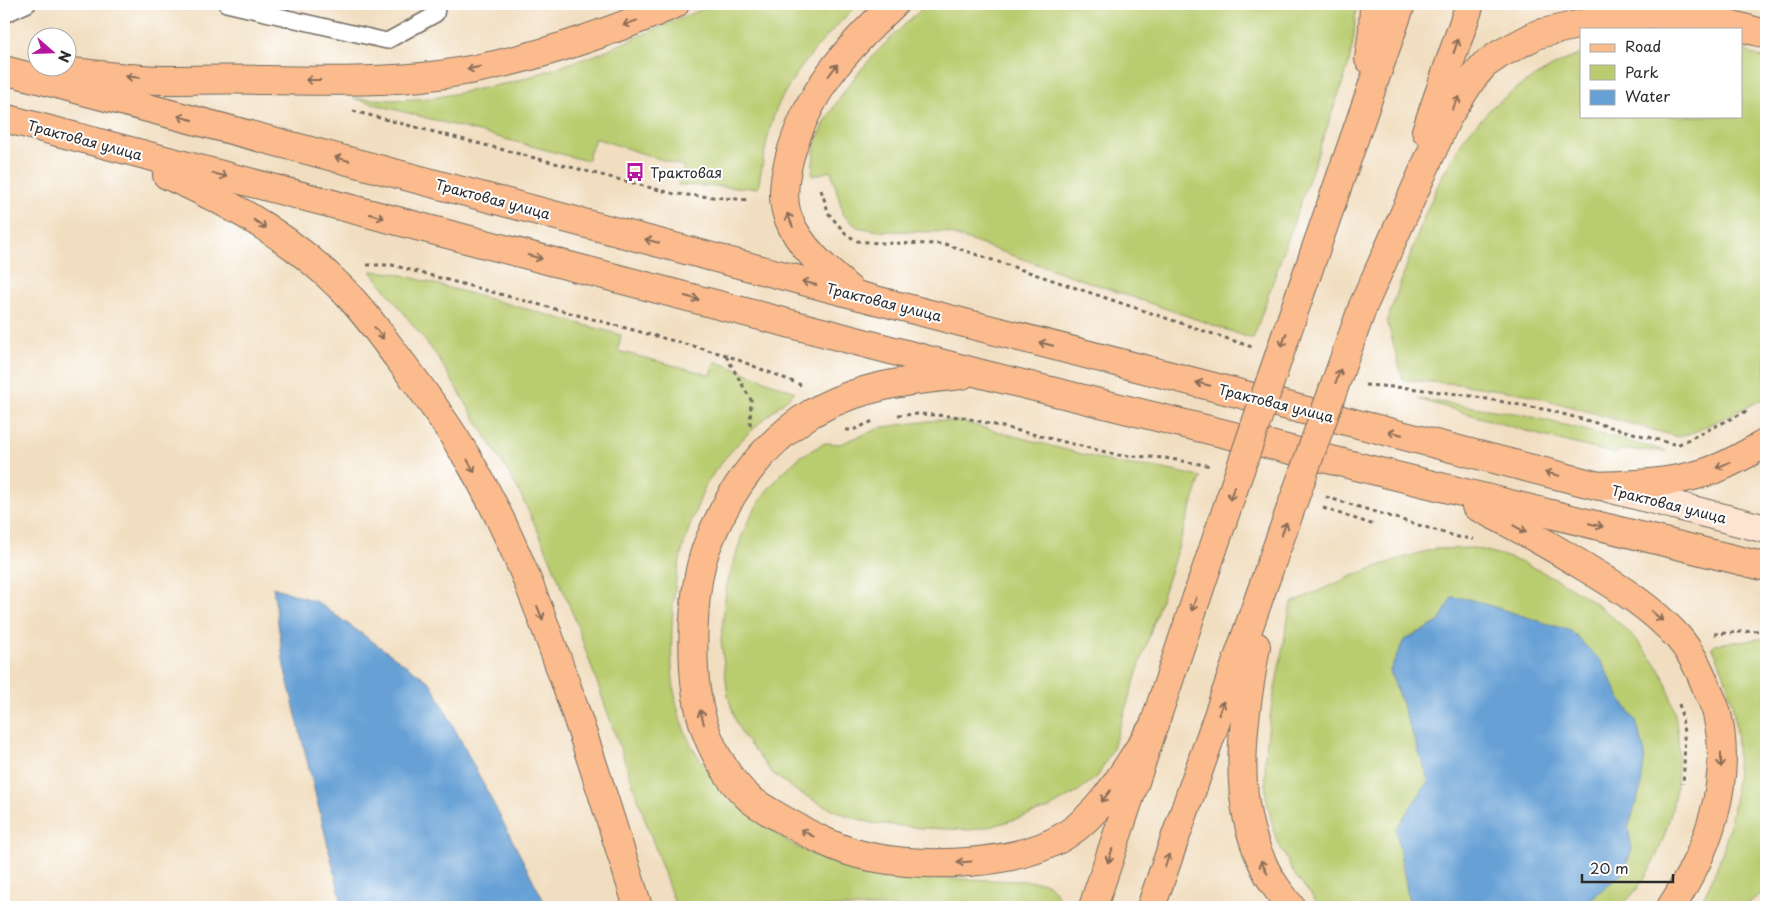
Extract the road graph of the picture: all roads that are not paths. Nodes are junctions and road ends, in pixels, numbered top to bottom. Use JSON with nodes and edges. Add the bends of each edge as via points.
{"nodes":[{"id":1,"x":28,"y":4,"type":"edge"},
{"id":2,"x":226,"y":4,"type":"edge"},
{"id":3,"x":438,"y":4,"type":"edge"},
{"id":4,"x":675,"y":4,"type":"edge"},
{"id":5,"x":894,"y":4,"type":"edge"},
{"id":6,"x":1374,"y":4,"type":"edge"},
{"id":7,"x":1401,"y":4,"type":"edge"},
{"id":8,"x":1470,"y":4,"type":"edge"},
{"id":9,"x":4,"y":15,"type":"edge"},
{"id":10,"x":1766,"y":34,"type":"edge"},
{"id":11,"x":4,"y":66,"type":"edge"},
{"id":12,"x":4,"y":70,"type":"edge"},
{"id":13,"x":4,"y":118,"type":"edge"},
{"id":14,"x":90,"y":141,"type":"junction"},
{"id":15,"x":1300,"y":294,"type":"junction"},
{"id":16,"x":856,"y":295,"type":"junction"},
{"id":17,"x":1363,"y":306,"type":"junction"},
{"id":18,"x":982,"y":374,"type":"junction"},
{"id":19,"x":1766,"y":443,"type":"edge"},
{"id":20,"x":1429,"y":484,"type":"junction"},
{"id":21,"x":1599,"y":486,"type":"junction"},
{"id":22,"x":1766,"y":528,"type":"edge"},
{"id":23,"x":1766,"y":567,"type":"edge"},
{"id":24,"x":1267,"y":575,"type":"junction"},
{"id":25,"x":1153,"y":727,"type":"junction"},
{"id":26,"x":638,"y":907,"type":"edge"},
{"id":27,"x":1093,"y":907,"type":"edge"},
{"id":28,"x":1151,"y":907,"type":"edge"},
{"id":29,"x":1291,"y":907,"type":"edge"},
{"id":30,"x":1671,"y":907,"type":"edge"}],
"edges":[{"from":1,"to":9,"type":"lane"},
{"from":2,"to":3,"type":"lane","via":[[387,41],[436,14]]},
{"from":4,"to":11,"type":"main road","one_way":true,"via":[[576,43],[521,58],[423,77],[359,81],[160,80]]},
{"from":16,"to":5,"type":"main road","one_way":true,"via":[[810,252],[797,234],[788,218],[784,185],[793,144],[809,105],[855,42]]},
{"from":6,"to":15,"type":"main road","via":[[1371,49],[1363,85]]},
{"from":7,"to":15,"type":"main road"},
{"from":17,"to":8,"type":"main road","one_way":true},
{"from":17,"to":10,"type":"main road","one_way":true,"via":[[1448,118],[1472,79],[1500,54],[1538,34],[1612,17],[1693,16]]},
{"from":16,"to":12,"type":"main road","name":"Трактовая улица","one_way":true},
{"from":13,"to":14,"type":"main road","name":"Трактовая улица"},
{"from":14,"to":18,"type":"main road","name":"Трактовая улица","one_way":true},
{"from":14,"to":26,"type":"main road","one_way":true,"via":[[225,202],[300,252],[365,314],[418,385],[468,460],[525,575],[548,632]]},
{"from":15,"to":25,"type":"main road","one_way":true,"bridge":true},
{"from":21,"to":16,"type":"main road","name":"Трактовая улица","one_way":true},
{"from":24,"to":17,"type":"main road","one_way":true,"bridge":true},
{"from":18,"to":20,"type":"main road","name":"Трактовая улица"},
{"from":25,"to":18,"type":"main road","one_way":true,"via":[[1107,795],[1084,821],[1067,834],[1046,847],[1013,855],[947,863],[870,857],[812,836],[753,801],[734,783],[709,741],[695,690],[692,634],[700,573],[707,548],[728,501],[744,476],[781,436],[828,405],[889,384]]},
{"from":19,"to":21,"type":"main road","one_way":true,"via":[[1717,468],[1680,478]]},
{"from":20,"to":23,"type":"main road","name":"Трактовая улица","one_way":true},
{"from":20,"to":30,"type":"main road","one_way":true,"via":[[1500,518],[1612,583],[1656,614],[1694,659],[1717,714],[1721,779],[1715,812],[1700,855]]},
{"from":21,"to":22,"type":"main road","name":"Трактовая улица"},
{"from":28,"to":24,"type":"main road","one_way":true},
{"from":29,"to":24,"type":"main road","one_way":true,"via":[[1262,863],[1253,842],[1244,799],[1244,717]]},
{"from":25,"to":27,"type":"main road","one_way":true}]}
